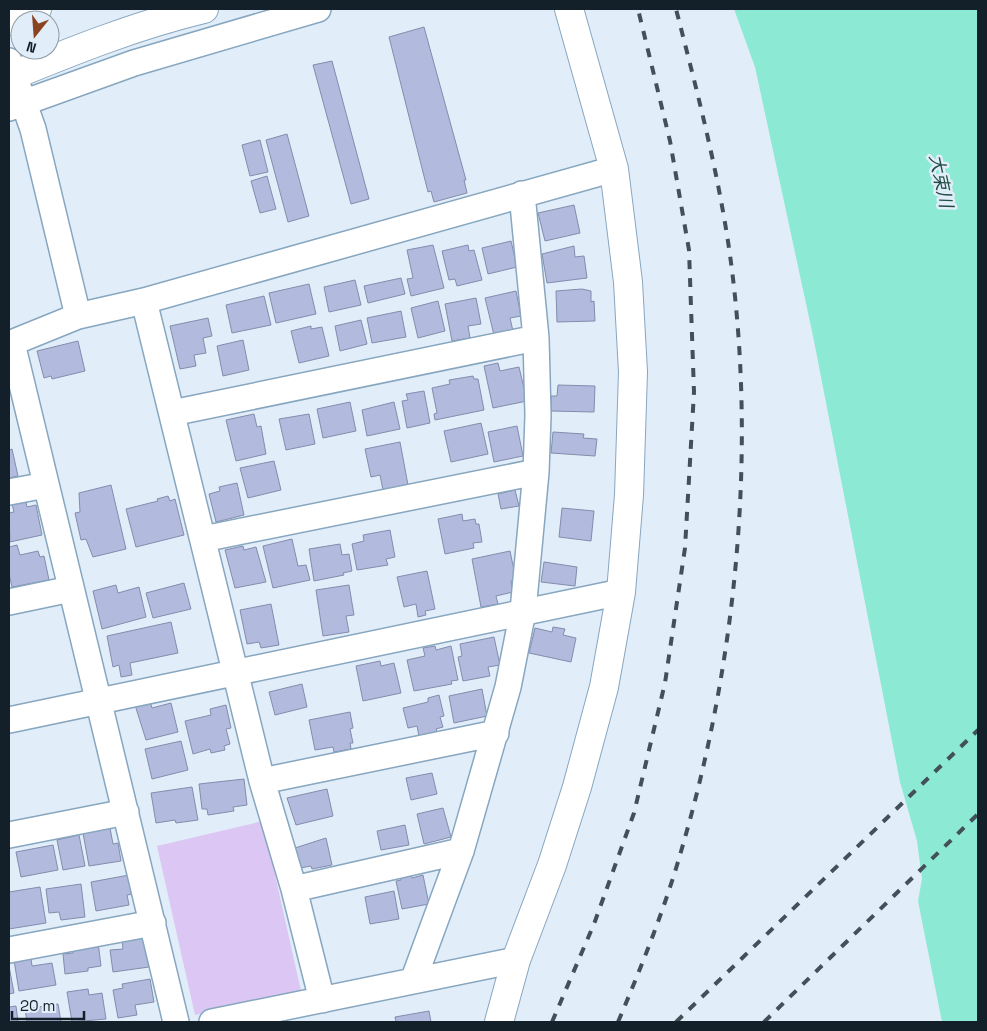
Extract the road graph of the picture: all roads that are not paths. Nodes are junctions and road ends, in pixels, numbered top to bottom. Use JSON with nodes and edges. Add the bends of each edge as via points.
{"nodes":[{"id":1,"x":37,"y":9,"type":"edge"},
{"id":2,"x":204,"y":9,"type":"edge"},
{"id":3,"x":318,"y":9,"type":"edge"},
{"id":4,"x":569,"y":9,"type":"edge"},
{"id":5,"x":9,"y":21,"type":"edge"},
{"id":6,"x":10,"y":71,"type":"edge"},
{"id":7,"x":16,"y":105,"type":"edge"},
{"id":8,"x":614,"y":169,"type":"junction"},
{"id":9,"x":522,"y":194,"type":"junction"},
{"id":10,"x":144,"y":301,"type":"junction"},
{"id":11,"x":78,"y":316,"type":"junction"},
{"id":12,"x":536,"y":338,"type":"junction"},
{"id":13,"x":10,"y":343,"type":"edge"},
{"id":14,"x":172,"y":413,"type":"junction"},
{"id":15,"x":536,"y":472,"type":"junction"},
{"id":16,"x":46,"y":485,"type":"junction"},
{"id":17,"x":9,"y":492,"type":"edge"},
{"id":18,"x":203,"y":539,"type":"junction"},
{"id":19,"x":71,"y":589,"type":"junction"},
{"id":20,"x":621,"y":592,"type":"junction"},
{"id":21,"x":9,"y":602,"type":"edge"},
{"id":22,"x":523,"y":611,"type":"junction"},
{"id":23,"x":235,"y":672,"type":"junction"},
{"id":24,"x":97,"y":702,"type":"junction"},
{"id":25,"x":9,"y":720,"type":"edge"},
{"id":26,"x":496,"y":733,"type":"junction"},
{"id":27,"x":262,"y":781,"type":"junction"},
{"id":28,"x":126,"y":812,"type":"junction"},
{"id":29,"x":9,"y":835,"type":"edge"},
{"id":30,"x":461,"y":852,"type":"junction"},
{"id":31,"x":294,"y":889,"type":"junction"},
{"id":32,"x":152,"y":923,"type":"junction"},
{"id":33,"x":9,"y":950,"type":"edge"},
{"id":34,"x":516,"y":960,"type":"junction"},
{"id":35,"x":413,"y":981,"type":"junction"},
{"id":36,"x":322,"y":1000,"type":"junction"},
{"id":37,"x":176,"y":1022,"type":"edge"},
{"id":38,"x":212,"y":1022,"type":"edge"},
{"id":39,"x":500,"y":1022,"type":"edge"}],
"edges":[{"from":1,"to":5,"type":"street"},
{"from":2,"to":6,"type":"street","via":[[160,20]]},
{"from":3,"to":7,"type":"street","via":[[134,63]]},
{"from":4,"to":8,"type":"street"},
{"from":6,"to":7,"type":"street"},
{"from":7,"to":11,"type":"street","via":[[33,129]]},
{"from":8,"to":9,"type":"street"},
{"from":8,"to":20,"type":"street","via":[[628,282],[633,372],[629,495]]},
{"from":9,"to":10,"type":"street"},
{"from":9,"to":12,"type":"street"},
{"from":10,"to":11,"type":"street"},
{"from":10,"to":14,"type":"street"},
{"from":11,"to":13,"type":"street"},
{"from":12,"to":14,"type":"street"},
{"from":12,"to":15,"type":"street"},
{"from":13,"to":16,"type":"street"},
{"from":14,"to":18,"type":"street"},
{"from":15,"to":18,"type":"street"},
{"from":15,"to":22,"type":"street"},
{"from":16,"to":17,"type":"street"},
{"from":16,"to":19,"type":"street"},
{"from":18,"to":23,"type":"street"},
{"from":19,"to":21,"type":"street"},
{"from":19,"to":24,"type":"street"},
{"from":20,"to":22,"type":"street"},
{"from":20,"to":34,"type":"street","via":[[604,687],[577,787]]},
{"from":22,"to":23,"type":"street"},
{"from":22,"to":26,"type":"street"},
{"from":23,"to":24,"type":"street"},
{"from":23,"to":27,"type":"street"},
{"from":24,"to":25,"type":"street"},
{"from":24,"to":28,"type":"street"},
{"from":26,"to":27,"type":"street"},
{"from":26,"to":30,"type":"street"},
{"from":27,"to":31,"type":"street"},
{"from":28,"to":29,"type":"street"},
{"from":28,"to":32,"type":"street"},
{"from":30,"to":31,"type":"street"},
{"from":30,"to":35,"type":"street"},
{"from":31,"to":36,"type":"street"},
{"from":32,"to":33,"type":"street"},
{"from":32,"to":37,"type":"street"},
{"from":34,"to":35,"type":"street"},
{"from":34,"to":39,"type":"street"},
{"from":35,"to":36,"type":"street"},
{"from":36,"to":38,"type":"street"}]}
